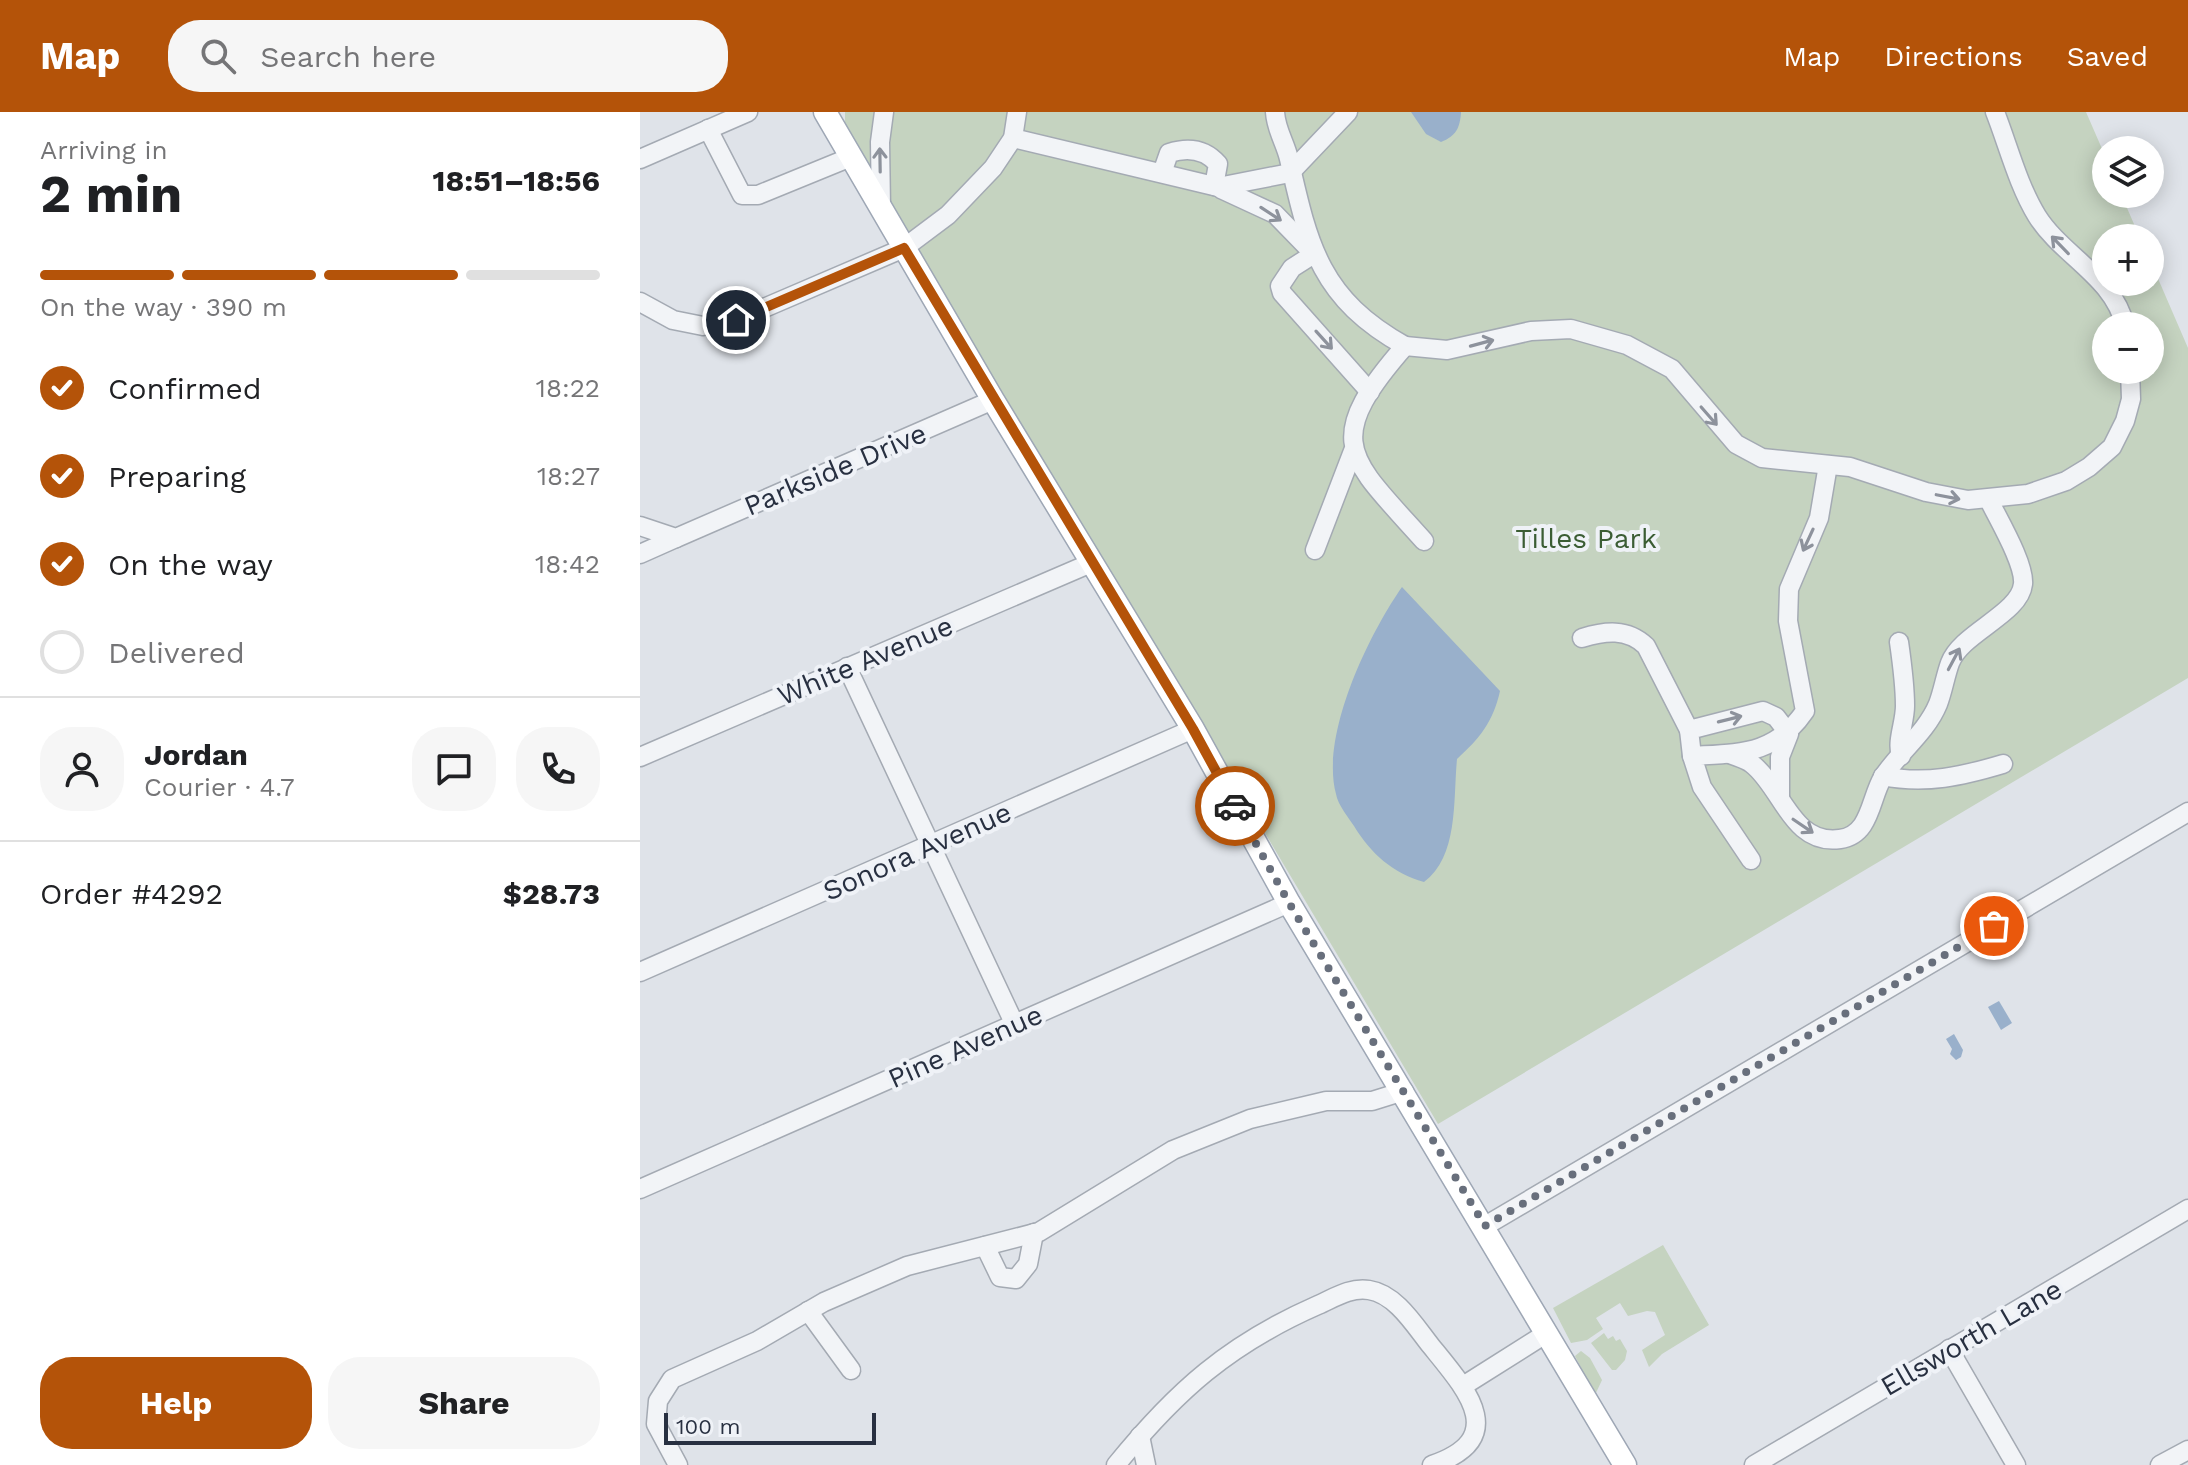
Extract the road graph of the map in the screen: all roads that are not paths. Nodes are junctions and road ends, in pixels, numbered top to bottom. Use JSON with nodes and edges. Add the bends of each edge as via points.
{"nodes":[{"id":1,"x":748,"y":112,"type":"edge"},
{"id":2,"x":825,"y":112,"type":"edge"},
{"id":3,"x":884,"y":112,"type":"edge"},
{"id":4,"x":1017,"y":112,"type":"edge"},
{"id":5,"x":1275,"y":112,"type":"edge"},
{"id":6,"x":1348,"y":112,"type":"edge"},
{"id":7,"x":1995,"y":112,"type":"edge"},
{"id":8,"x":715,"y":122,"type":"edge"},
{"id":9,"x":1013,"y":138,"type":"junction"},
{"id":10,"x":851,"y":157,"type":"junction"},
{"id":11,"x":640,"y":159,"type":"edge"},
{"id":12,"x":1162,"y":173,"type":"junction"},
{"id":13,"x":1290,"y":173,"type":"junction"},
{"id":14,"x":1216,"y":186,"type":"junction"},
{"id":15,"x":881,"y":208,"type":"junction"},
{"id":16,"x":904,"y":248,"type":"junction"},
{"id":17,"x":1314,"y":254,"type":"junction"},
{"id":18,"x":640,"y":302,"type":"edge"},
{"id":19,"x":2121,"y":312,"type":"edge"},
{"id":20,"x":1405,"y":346,"type":"junction"},
{"id":21,"x":2130,"y":384,"type":"edge"},
{"id":22,"x":1370,"y":392,"type":"junction"},
{"id":23,"x":993,"y":400,"type":"junction"},
{"id":24,"x":1353,"y":451,"type":"junction"},
{"id":25,"x":1828,"y":465,"type":"junction"},
{"id":26,"x":1989,"y":500,"type":"junction"},
{"id":27,"x":640,"y":526,"type":"edge"},
{"id":28,"x":676,"y":538,"type":"junction"},
{"id":29,"x":1424,"y":541,"type":"dead end"},
{"id":30,"x":1315,"y":550,"type":"dead end"},
{"id":31,"x":640,"y":554,"type":"edge"},
{"id":32,"x":1091,"y":563,"type":"junction"},
{"id":33,"x":1582,"y":638,"type":"dead end"},
{"id":34,"x":1899,"y":642,"type":"dead end"},
{"id":35,"x":847,"y":667,"type":"junction"},
{"id":36,"x":1193,"y":729,"type":"junction"},
{"id":37,"x":1689,"y":730,"type":"junction"},
{"id":38,"x":1789,"y":734,"type":"junction"},
{"id":39,"x":1730,"y":754,"type":"junction"},
{"id":40,"x":1692,"y":756,"type":"junction"},
{"id":41,"x":1901,"y":756,"type":"junction"},
{"id":42,"x":640,"y":757,"type":"edge"},
{"id":43,"x":2003,"y":764,"type":"dead end"},
{"id":44,"x":1883,"y":776,"type":"junction"},
{"id":45,"x":1780,"y":798,"type":"junction"},
{"id":46,"x":2188,"y":812,"type":"edge"},
{"id":47,"x":928,"y":846,"type":"junction"},
{"id":48,"x":1751,"y":860,"type":"dead end"},
{"id":49,"x":1289,"y":903,"type":"junction"},
{"id":50,"x":640,"y":972,"type":"edge"},
{"id":51,"x":1015,"y":1025,"type":"junction"},
{"id":52,"x":1404,"y":1091,"type":"junction"},
{"id":53,"x":640,"y":1189,"type":"edge"},
{"id":54,"x":2188,"y":1209,"type":"edge"},
{"id":55,"x":1485,"y":1226,"type":"junction"},
{"id":56,"x":1034,"y":1233,"type":"junction"},
{"id":57,"x":985,"y":1246,"type":"junction"},
{"id":58,"x":808,"y":1311,"type":"junction"},
{"id":59,"x":1547,"y":1333,"type":"junction"},
{"id":60,"x":1949,"y":1349,"type":"junction"},
{"id":61,"x":851,"y":1370,"type":"dead end"},
{"id":62,"x":1463,"y":1386,"type":"junction"},
{"id":63,"x":1140,"y":1436,"type":"junction"},
{"id":64,"x":2188,"y":1450,"type":"edge"},
{"id":65,"x":678,"y":1465,"type":"edge"},
{"id":66,"x":1116,"y":1465,"type":"edge"},
{"id":67,"x":1146,"y":1465,"type":"edge"},
{"id":68,"x":1432,"y":1465,"type":"edge"},
{"id":69,"x":1625,"y":1465,"type":"edge"},
{"id":70,"x":1754,"y":1465,"type":"edge"},
{"id":71,"x":2016,"y":1465,"type":"edge"},
{"id":72,"x":2160,"y":1465,"type":"edge"}],
"edges":[{"from":1,"to":8,"type":"street"},
{"from":2,"to":10,"type":"main road"},
{"from":15,"to":3,"type":"street","one_way":true},
{"from":4,"to":9,"type":"street"},
{"from":5,"to":13,"type":"street"},
{"from":6,"to":13,"type":"street"},
{"from":19,"to":7,"type":"street","one_way":true,"via":[[2104,284],[2064,249],[2036,213]]},
{"from":8,"to":10,"type":"street","via":[[742,195],[758,195]]},
{"from":8,"to":11,"type":"street"},
{"from":9,"to":12,"type":"street"},
{"from":9,"to":16,"type":"street","via":[[975,188]]},
{"from":10,"to":15,"type":"main road"},
{"from":12,"to":14,"type":"street"},
{"from":12,"to":14,"type":"street","via":[[1169,153],[1200,151],[1218,164]]},
{"from":13,"to":14,"type":"street"},
{"from":13,"to":17,"type":"street"},
{"from":14,"to":17,"type":"street","one_way":true,"via":[[1275,214]]},
{"from":15,"to":16,"type":"main road"},
{"from":16,"to":18,"type":"street","via":[[736,320],[703,326],[673,320]]},
{"from":16,"to":23,"type":"main road"},
{"from":17,"to":20,"type":"street","via":[[1339,297],[1369,326]]},
{"from":17,"to":22,"type":"street","one_way":true,"via":[[1292,268],[1280,286],[1282,293]]},
{"from":20,"to":22,"type":"street"},
{"from":20,"to":25,"type":"street","one_way":true,"via":[[1447,350],[1531,331],[1571,329],[1627,345],[1672,369],[1747,452]]},
{"from":21,"to":26,"type":"street","via":[[2131,399],[2112,447],[2066,481]]},
{"from":22,"to":24,"type":"street","via":[[1353,425]]},
{"from":23,"to":28,"type":"street","name":"Parkside Drive"},
{"from":23,"to":32,"type":"main road"},
{"from":24,"to":29,"type":"street","via":[[1368,478]]},
{"from":24,"to":30,"type":"street"},
{"from":25,"to":26,"type":"street","one_way":true,"via":[[1945,497]]},
{"from":25,"to":38,"type":"street","one_way":true,"via":[[1819,518],[1789,589],[1788,621],[1805,711]]},
{"from":41,"to":26,"type":"street","one_way":true,"via":[[1938,706],[1957,650],[2023,588],[2019,564]]},
{"from":27,"to":28,"type":"street"},
{"from":28,"to":31,"type":"street","name":"Parkside Drive"},
{"from":32,"to":35,"type":"street","name":"White Avenue"},
{"from":32,"to":36,"type":"main road"},
{"from":33,"to":37,"type":"street","via":[[1602,632],[1638,638]]},
{"from":34,"to":41,"type":"street","via":[[1905,701]]},
{"from":35,"to":42,"type":"street","name":"White Avenue"},
{"from":35,"to":47,"type":"street"},
{"from":36,"to":47,"type":"street","name":"Sonora Avenue"},
{"from":36,"to":49,"type":"main road"},
{"from":37,"to":38,"type":"street","one_way":true,"via":[[1763,711],[1776,717]]},
{"from":37,"to":40,"type":"street"},
{"from":38,"to":39,"type":"street","via":[[1762,748]]},
{"from":38,"to":45,"type":"street","via":[[1780,757]]},
{"from":39,"to":40,"type":"street"},
{"from":39,"to":45,"type":"street","via":[[1752,763]]},
{"from":40,"to":48,"type":"street","via":[[1702,787]]},
{"from":41,"to":44,"type":"street"},
{"from":43,"to":44,"type":"street","via":[[1937,780]]},
{"from":45,"to":44,"type":"street","one_way":true,"via":[[1801,828],[1840,839],[1856,833]]},
{"from":46,"to":55,"type":"street"},
{"from":47,"to":50,"type":"street","name":"Sonora Avenue"},
{"from":47,"to":51,"type":"street"},
{"from":49,"to":51,"type":"street","name":"Pine Avenue"},
{"from":49,"to":52,"type":"main road"},
{"from":51,"to":53,"type":"street","name":"Pine Avenue"},
{"from":52,"to":55,"type":"main road"},
{"from":52,"to":56,"type":"street","via":[[1372,1101],[1326,1101],[1250,1119],[1173,1150]]},
{"from":54,"to":60,"type":"street","name":"Ellsworth Lane"},
{"from":55,"to":59,"type":"main road"},
{"from":56,"to":57,"type":"street"},
{"from":56,"to":57,"type":"street","via":[[1028,1264],[1016,1279],[1000,1277]]},
{"from":57,"to":58,"type":"street","via":[[907,1266]]},
{"from":58,"to":61,"type":"street"},
{"from":58,"to":65,"type":"street","via":[[757,1341],[672,1379],[658,1401],[656,1424]]},
{"from":59,"to":62,"type":"street"},
{"from":59,"to":69,"type":"main road"},
{"from":60,"to":70,"type":"street","name":"Ellsworth Lane"},
{"from":60,"to":71,"type":"street"},
{"from":62,"to":63,"type":"street","via":[[1401,1309],[1380,1294],[1353,1289],[1275,1324],[1199,1374]]},
{"from":62,"to":68,"type":"street","via":[[1477,1418],[1476,1431],[1455,1457]]},
{"from":63,"to":66,"type":"street"},
{"from":63,"to":67,"type":"street"},
{"from":64,"to":72,"type":"street"}]}
